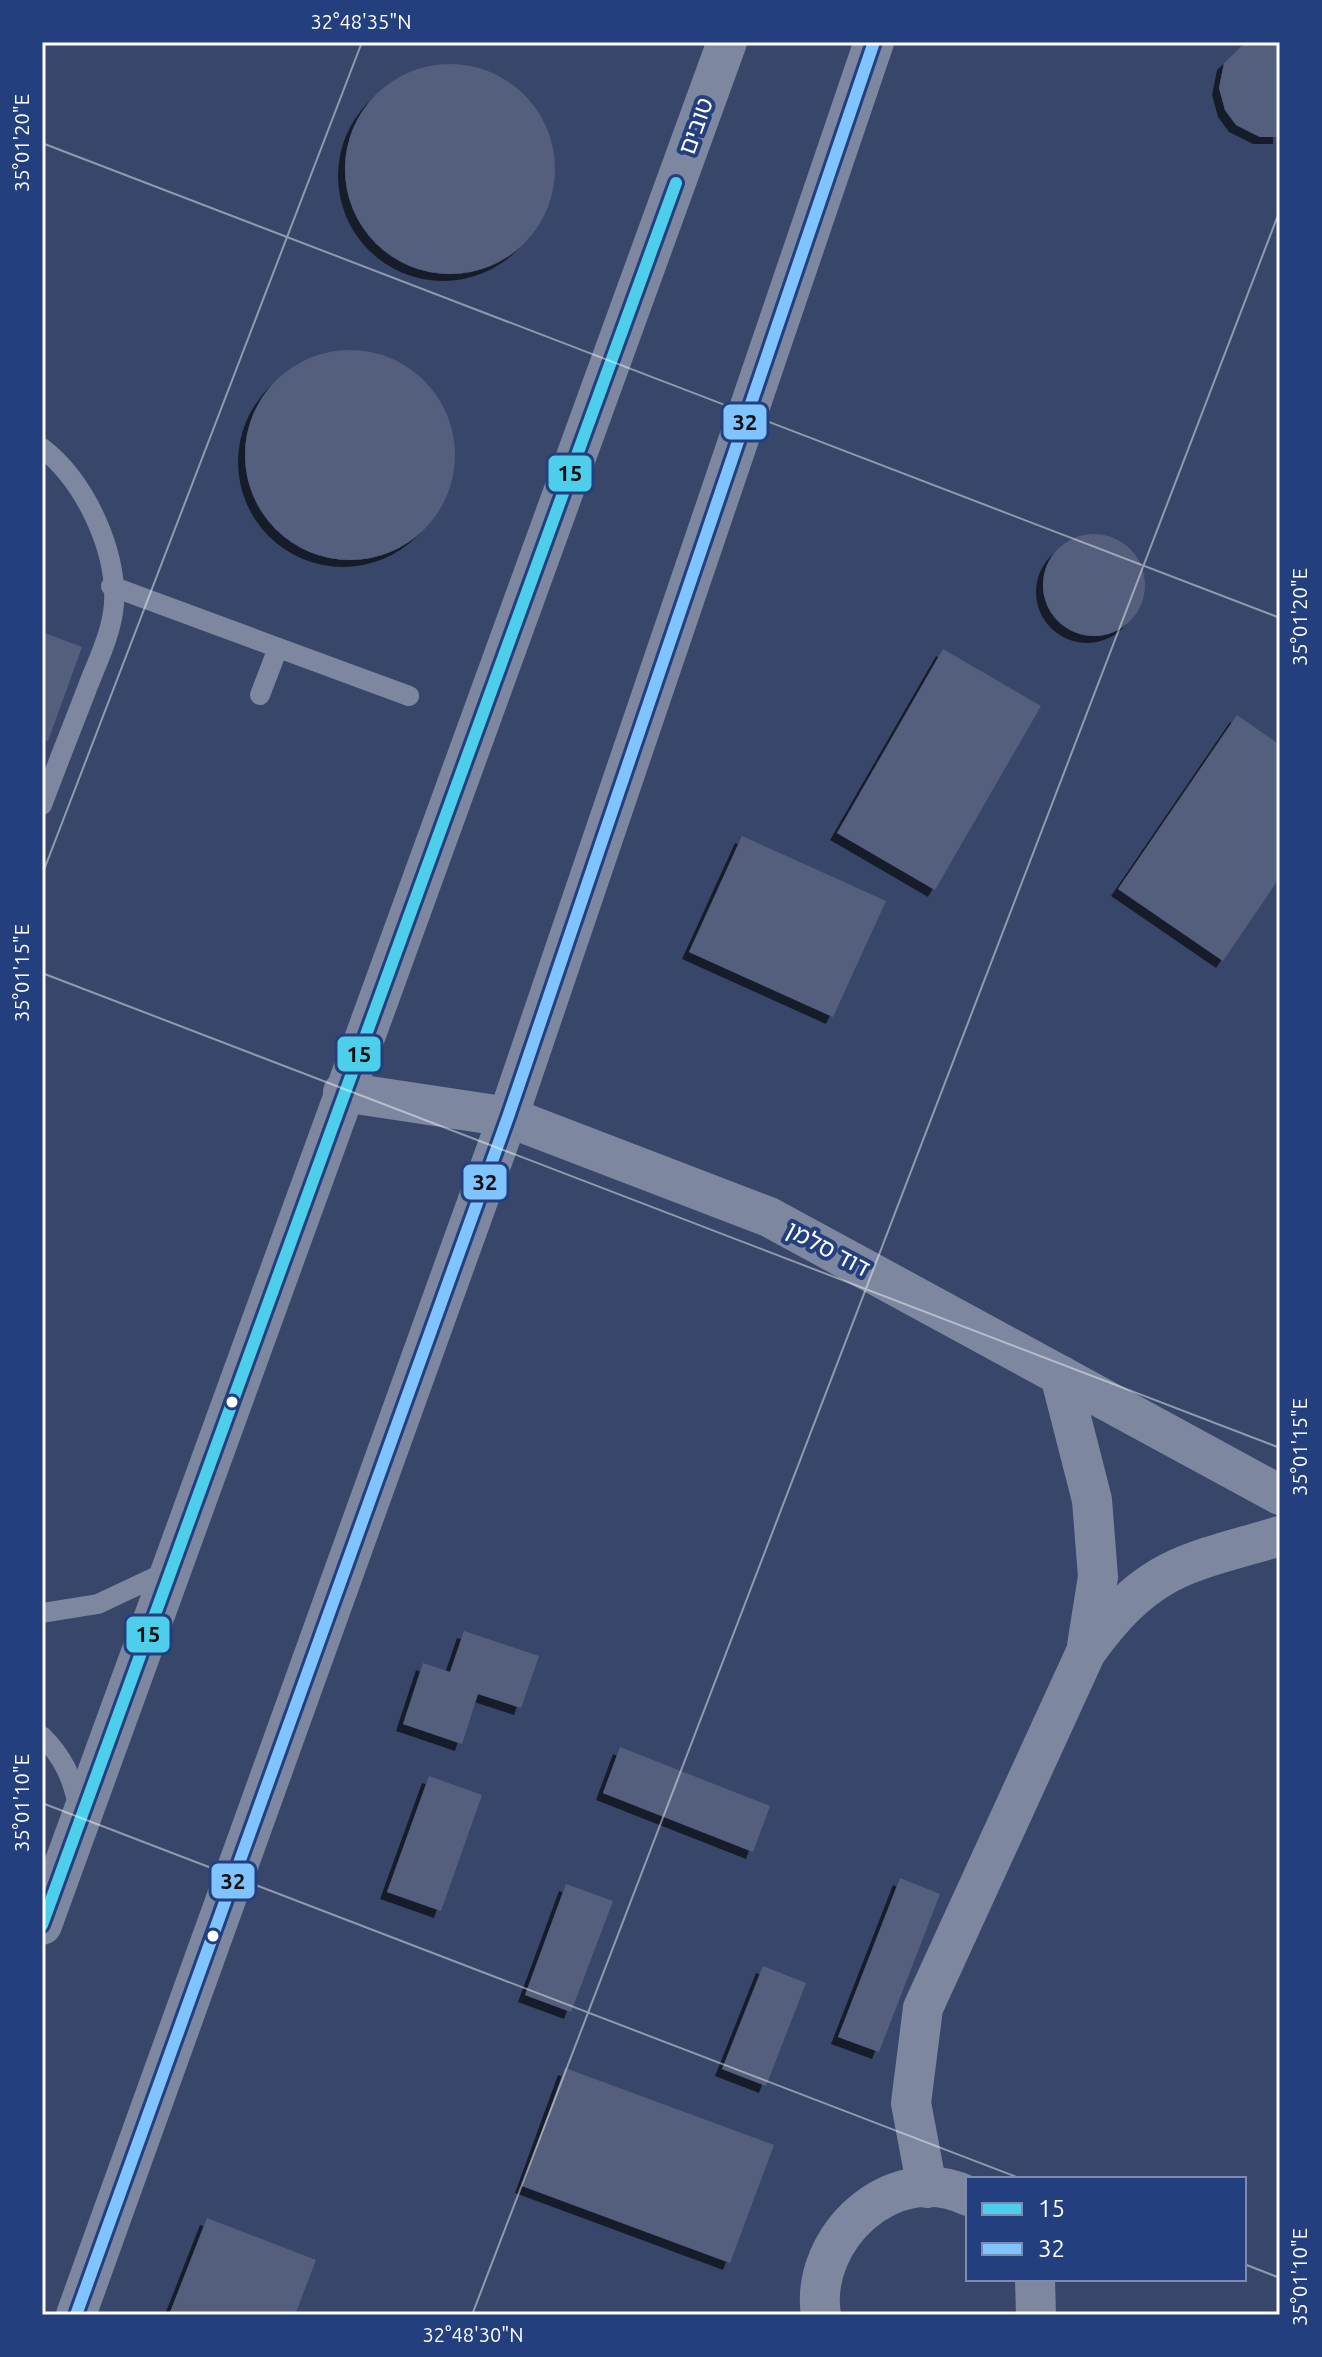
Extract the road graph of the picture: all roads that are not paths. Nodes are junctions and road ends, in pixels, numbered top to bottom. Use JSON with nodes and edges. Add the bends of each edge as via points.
{"nodes":[{"id":1,"x":727,"y":42,"type":"edge"},
{"id":2,"x":874,"y":42,"type":"edge"},
{"id":3,"x":42,"y":448,"type":"edge"},
{"id":4,"x":111,"y":586,"type":"junction"},
{"id":5,"x":278,"y":648,"type":"junction"},
{"id":6,"x":260,"y":695,"type":"dead end"},
{"id":7,"x":409,"y":696,"type":"dead end"},
{"id":8,"x":42,"y":805,"type":"edge"},
{"id":9,"x":343,"y":1092,"type":"junction"},
{"id":10,"x":508,"y":1117,"type":"junction"},
{"id":11,"x":1060,"y":1375,"type":"junction"},
{"id":12,"x":1280,"y":1495,"type":"edge"},
{"id":13,"x":1280,"y":1536,"type":"edge"},
{"id":14,"x":168,"y":1571,"type":"junction"},
{"id":15,"x":42,"y":1613,"type":"edge"},
{"id":16,"x":1086,"y":1652,"type":"junction"},
{"id":17,"x":42,"y":1736,"type":"edge"},
{"id":18,"x":80,"y":1812,"type":"junction"},
{"id":19,"x":42,"y":1925,"type":"edge"},
{"id":20,"x":927,"y":2188,"type":"junction"},
{"id":21,"x":966,"y":2196,"type":"edge"},
{"id":22,"x":1035,"y":2281,"type":"edge"},
{"id":23,"x":76,"y":2315,"type":"edge"},
{"id":24,"x":821,"y":2315,"type":"edge"},
{"id":25,"x":1036,"y":2315,"type":"edge"}],
"edges":[{"from":1,"to":9,"type":"street","name":"טובים"},
{"from":2,"to":10,"type":"street"},
{"from":3,"to":4,"type":"lane","via":[[91,510],[108,558]]},
{"from":4,"to":5,"type":"lane"},
{"from":4,"to":8,"type":"lane","via":[[114,604],[104,647]]},
{"from":5,"to":6,"type":"lane"},
{"from":5,"to":7,"type":"lane"},
{"from":9,"to":10,"type":"street","name":"דוד סלמן"},
{"from":9,"to":14,"type":"street","name":"טובים"},
{"from":10,"to":11,"type":"street","name":"דוד סלמן","via":[[769,1217]]},
{"from":10,"to":23,"type":"street"},
{"from":11,"to":12,"type":"street","name":"דוד סלמן"},
{"from":11,"to":16,"type":"street","via":[[1092,1500],[1098,1577]]},
{"from":13,"to":16,"type":"street","via":[[1176,1567],[1146,1584],[1115,1612]]},
{"from":14,"to":15,"type":"lane","via":[[98,1604]]},
{"from":14,"to":18,"type":"street","name":"טובים"},
{"from":16,"to":20,"type":"street","via":[[923,2008],[911,2103]]},
{"from":17,"to":18,"type":"lane","via":[[72,1778]]},
{"from":18,"to":19,"type":"street","name":"טובים"},
{"from":20,"to":21,"type":"street"},
{"from":20,"to":24,"type":"street","via":[[894,2194],[863,2210],[840,2234],[824,2265]]},
{"from":22,"to":25,"type":"street"}]}
